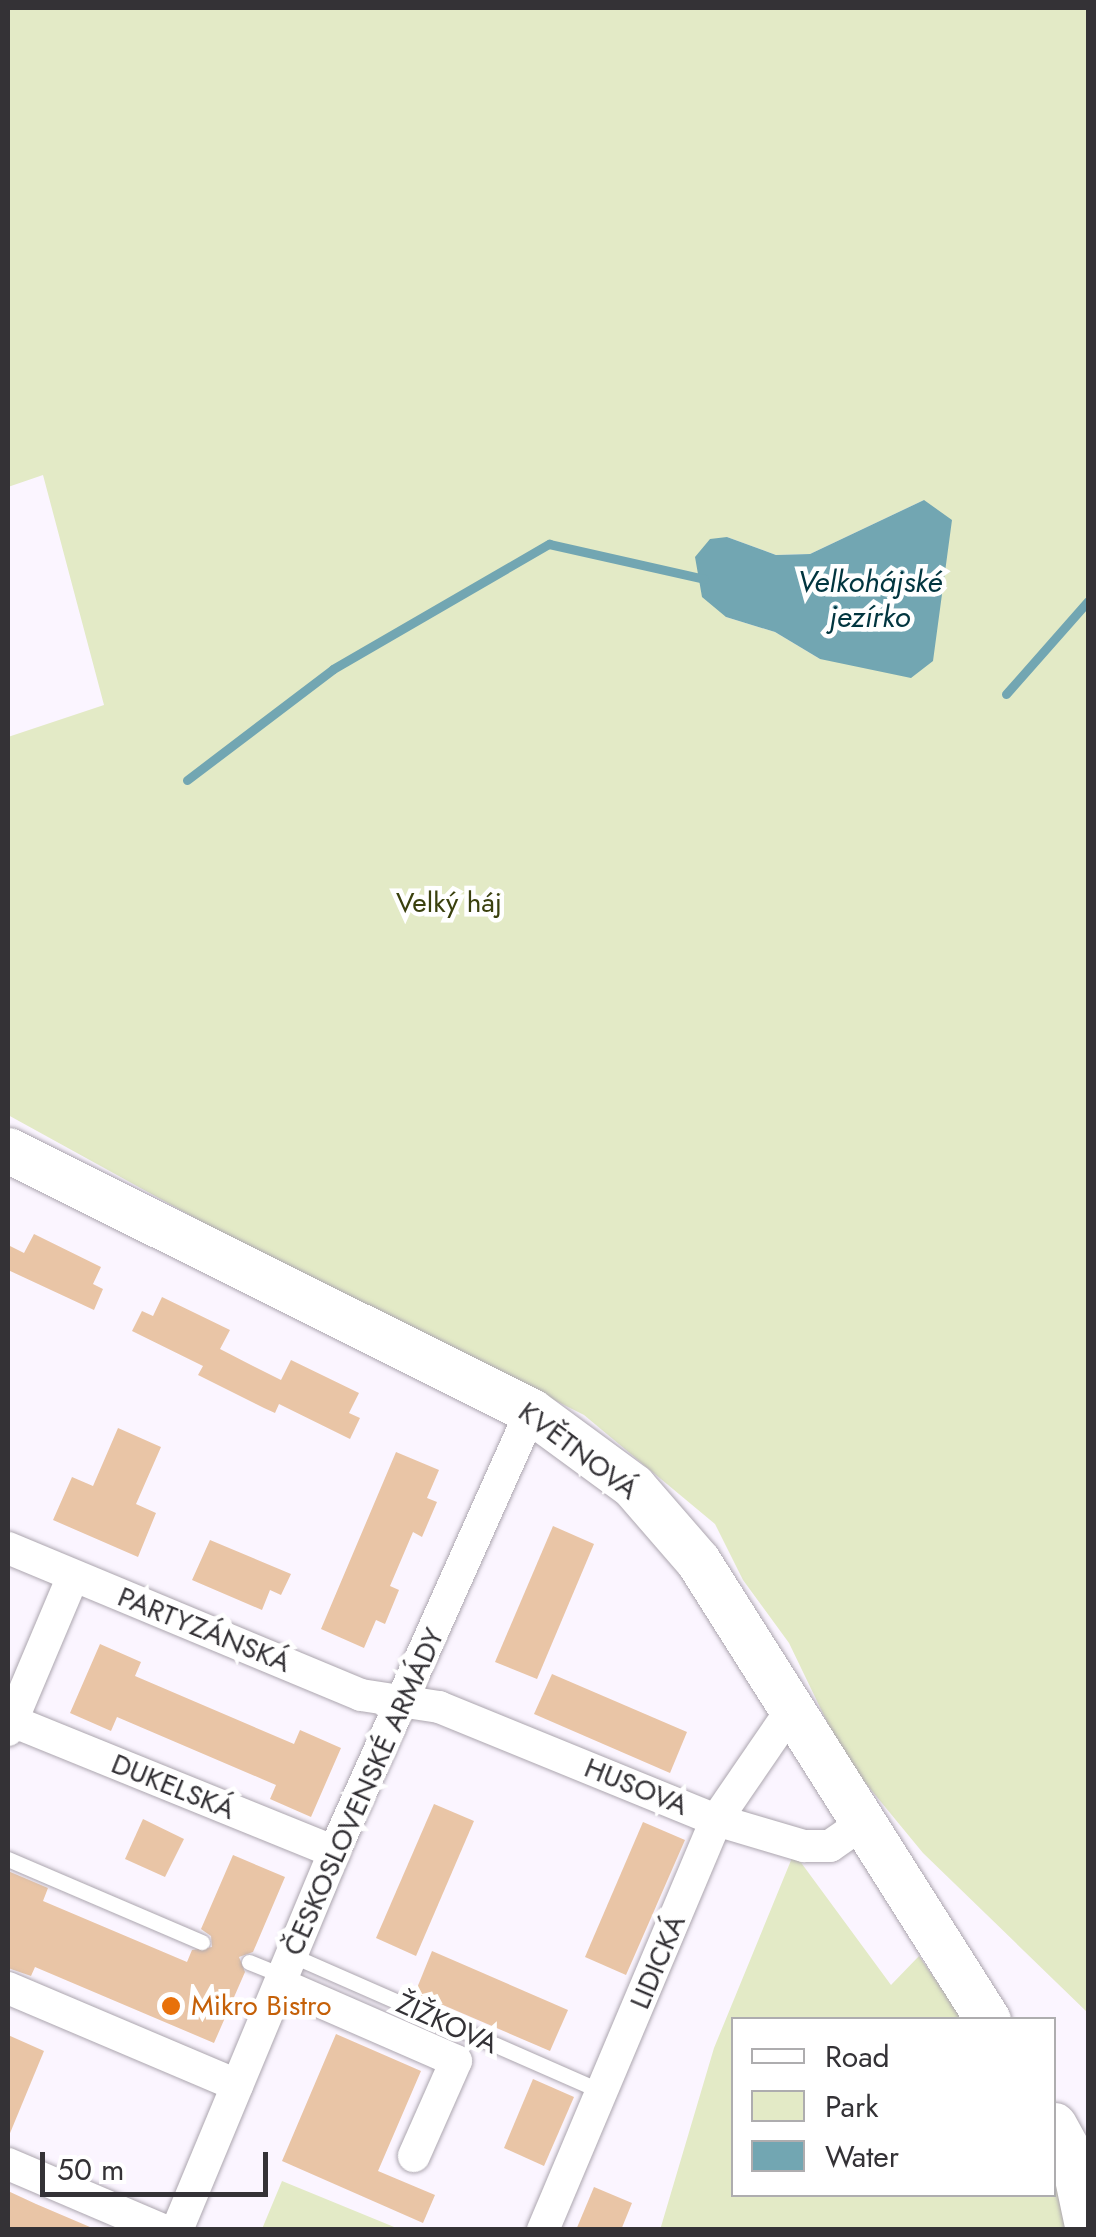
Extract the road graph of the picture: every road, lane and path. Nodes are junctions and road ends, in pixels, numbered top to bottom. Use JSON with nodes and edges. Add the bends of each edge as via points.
{"nodes":[{"id":1,"x":8,"y":1150,"type":"edge"},
{"id":2,"x":531,"y":1411,"type":"junction"},
{"id":3,"x":8,"y":1548,"type":"edge"},
{"id":4,"x":73,"y":1576,"type":"junction"},
{"id":5,"x":404,"y":1702,"type":"junction"},
{"id":6,"x":794,"y":1706,"type":"junction"},
{"id":7,"x":10,"y":1726,"type":"edge"},
{"id":8,"x":716,"y":1820,"type":"junction"},
{"id":9,"x":866,"y":1821,"type":"junction"},
{"id":10,"x":334,"y":1852,"type":"junction"},
{"id":11,"x":8,"y":1859,"type":"edge"},
{"id":12,"x":202,"y":1942,"type":"dead end"},
{"id":13,"x":249,"y":1962,"type":"dead end"},
{"id":14,"x":285,"y":1972,"type":"junction"},
{"id":15,"x":8,"y":1988,"type":"edge"},
{"id":16,"x":986,"y":2017,"type":"edge"},
{"id":17,"x":237,"y":2085,"type":"junction"},
{"id":18,"x":603,"y":2092,"type":"junction"},
{"id":19,"x":1072,"y":2149,"type":"edge"},
{"id":20,"x":414,"y":2156,"type":"dead end"},
{"id":21,"x":8,"y":2164,"type":"edge"},
{"id":22,"x":163,"y":2230,"type":"edge"},
{"id":23,"x":177,"y":2230,"type":"edge"},
{"id":24,"x":544,"y":2230,"type":"edge"},
{"id":25,"x":1088,"y":2230,"type":"edge"}],
"edges":[{"from":1,"to":2,"type":"street","name":"KVĚTNOVÁ"},
{"from":2,"to":5,"type":"street","name":"ČESKOSLOVENSKÉ ARMÁDY"},
{"from":2,"to":6,"type":"street","name":"KVĚTNOVÁ","via":[[633,1486],[698,1561]]},
{"from":3,"to":4,"type":"street","name":"PARTYZÁNSKÁ"},
{"from":4,"to":5,"type":"street","name":"PARTYZÁNSKÁ","via":[[361,1695]]},
{"from":4,"to":7,"type":"street"},
{"from":5,"to":8,"type":"street","name":"HUSOVA","via":[[439,1707]]},
{"from":5,"to":10,"type":"street","name":"ČESKOSLOVENSKÉ ARMÁDY"},
{"from":6,"to":8,"type":"street","name":"LIDICKÁ"},
{"from":6,"to":9,"type":"street","name":"KVĚTNOVÁ"},
{"from":7,"to":10,"type":"street","name":"DUKELSKÁ"},
{"from":8,"to":9,"type":"street","name":"HUSOVA","via":[[804,1846],[830,1846]]},
{"from":8,"to":18,"type":"street","name":"LIDICKÁ"},
{"from":9,"to":16,"type":"street","name":"KVĚTNOVÁ"},
{"from":10,"to":14,"type":"street","name":"ČESKOSLOVENSKÉ ARMÁDY"},
{"from":11,"to":12,"type":"lane"},
{"from":13,"to":14,"type":"lane"},
{"from":14,"to":17,"type":"street","name":"ČESKOSLOVENSKÉ ARMÁDY"},
{"from":14,"to":18,"type":"lane","name":"ŽIŽKOVA"},
{"from":14,"to":20,"type":"street","name":"ŽIŽKOVA","via":[[456,2061]]},
{"from":15,"to":17,"type":"street"},
{"from":17,"to":23,"type":"street","name":"ČESKOSLOVENSKÉ ARMÁDY"},
{"from":18,"to":24,"type":"street","name":"LIDICKÁ"},
{"from":19,"to":25,"type":"street"},
{"from":21,"to":22,"type":"street"}]}
